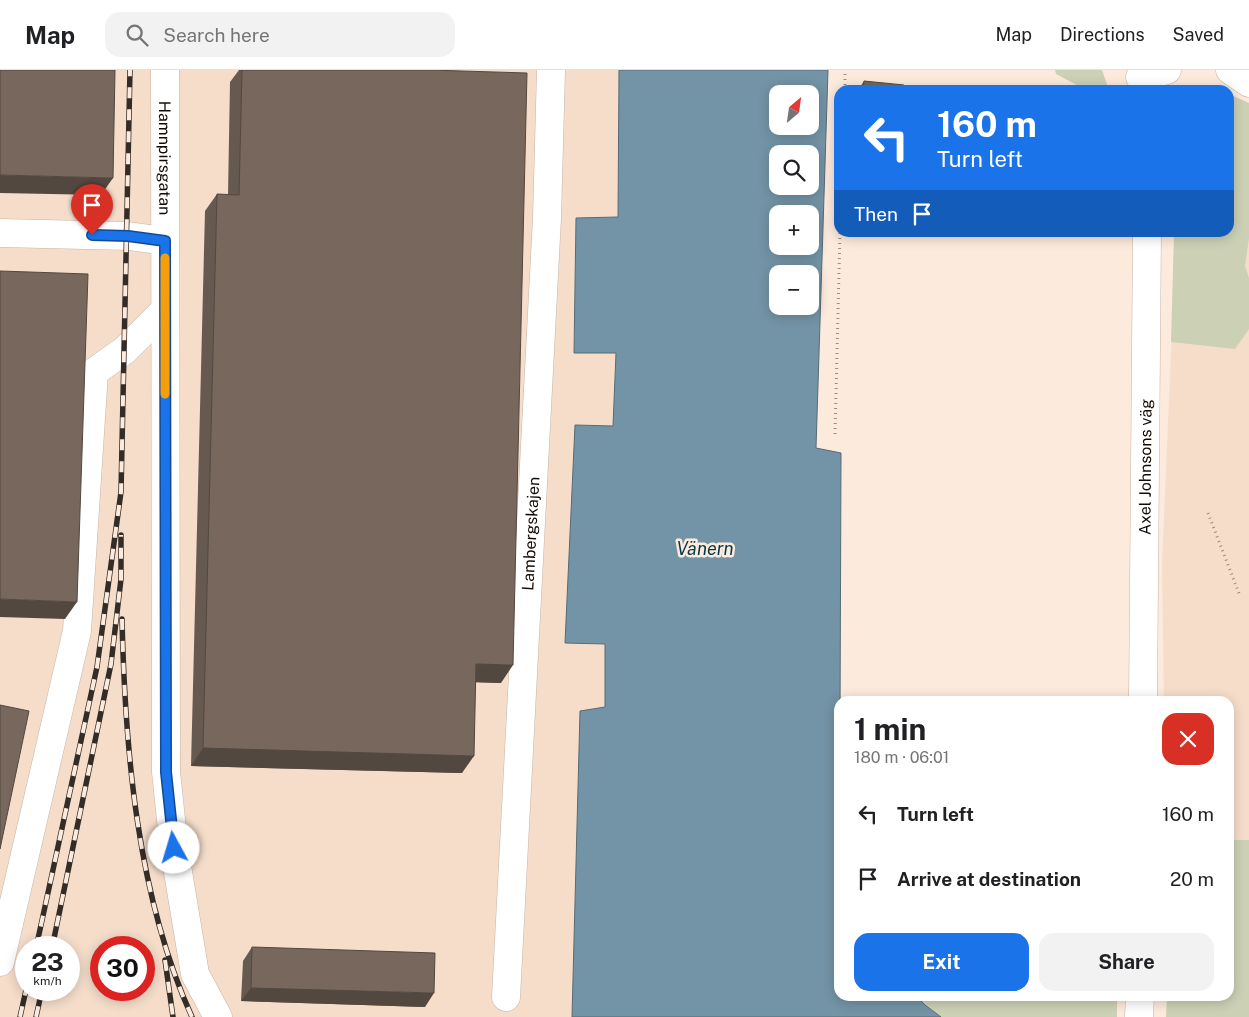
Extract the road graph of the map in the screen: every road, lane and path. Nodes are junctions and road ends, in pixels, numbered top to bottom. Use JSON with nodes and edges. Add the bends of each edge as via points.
{"nodes":[{"id":1,"x":165,"y":70,"type":"edge"},
{"id":2,"x":551,"y":70,"type":"edge"},
{"id":3,"x":845,"y":70,"type":"edge"},
{"id":4,"x":1167,"y":70,"type":"edge"},
{"id":5,"x":1230,"y":70,"type":"edge"},
{"id":6,"x":1139,"y":79,"type":"edge"},
{"id":7,"x":1249,"y":83,"type":"edge"},
{"id":8,"x":845,"y":85,"type":"edge"},
{"id":9,"x":0,"y":233,"type":"edge"},
{"id":10,"x":840,"y":237,"type":"edge"},
{"id":11,"x":1147,"y":237,"type":"edge"},
{"id":12,"x":165,"y":241,"type":"junction"},
{"id":13,"x":165,"y":310,"type":"junction"},
{"id":14,"x":835,"y":434,"type":"dead end"},
{"id":15,"x":1208,"y":513,"type":"dead end"},
{"id":16,"x":1240,"y":596,"type":"dead end"},
{"id":17,"x":1143,"y":696,"type":"edge"},
{"id":18,"x":0,"y":962,"type":"edge"},
{"id":19,"x":506,"y":997,"type":"dead end"},
{"id":20,"x":1140,"y":1001,"type":"edge"},
{"id":21,"x":218,"y":1017,"type":"edge"},
{"id":22,"x":1139,"y":1017,"type":"edge"}],
"edges":[{"from":1,"to":12,"type":"street","name":"Hamnpirsgatan"},
{"from":2,"to":19,"type":"street","name":"Lambergskajen","via":[[547,218]]},
{"from":3,"to":8,"type":"path"},
{"from":4,"to":6,"type":"street"},
{"from":5,"to":7,"type":"street"},
{"from":9,"to":12,"type":"street","via":[[128,236]]},
{"from":10,"to":14,"type":"path"},
{"from":11,"to":17,"type":"street","name":"Axel Johnsons väg"},
{"from":12,"to":13,"type":"street","name":"Hamnpirsgatan"},
{"from":13,"to":18,"type":"street","via":[[125,350],[94,372],[77,631]]},
{"from":13,"to":21,"type":"street","name":"Hamnpirsgatan","via":[[166,772],[174,848],[195,974]]},
{"from":15,"to":16,"type":"path"},
{"from":20,"to":22,"type":"street"}]}
